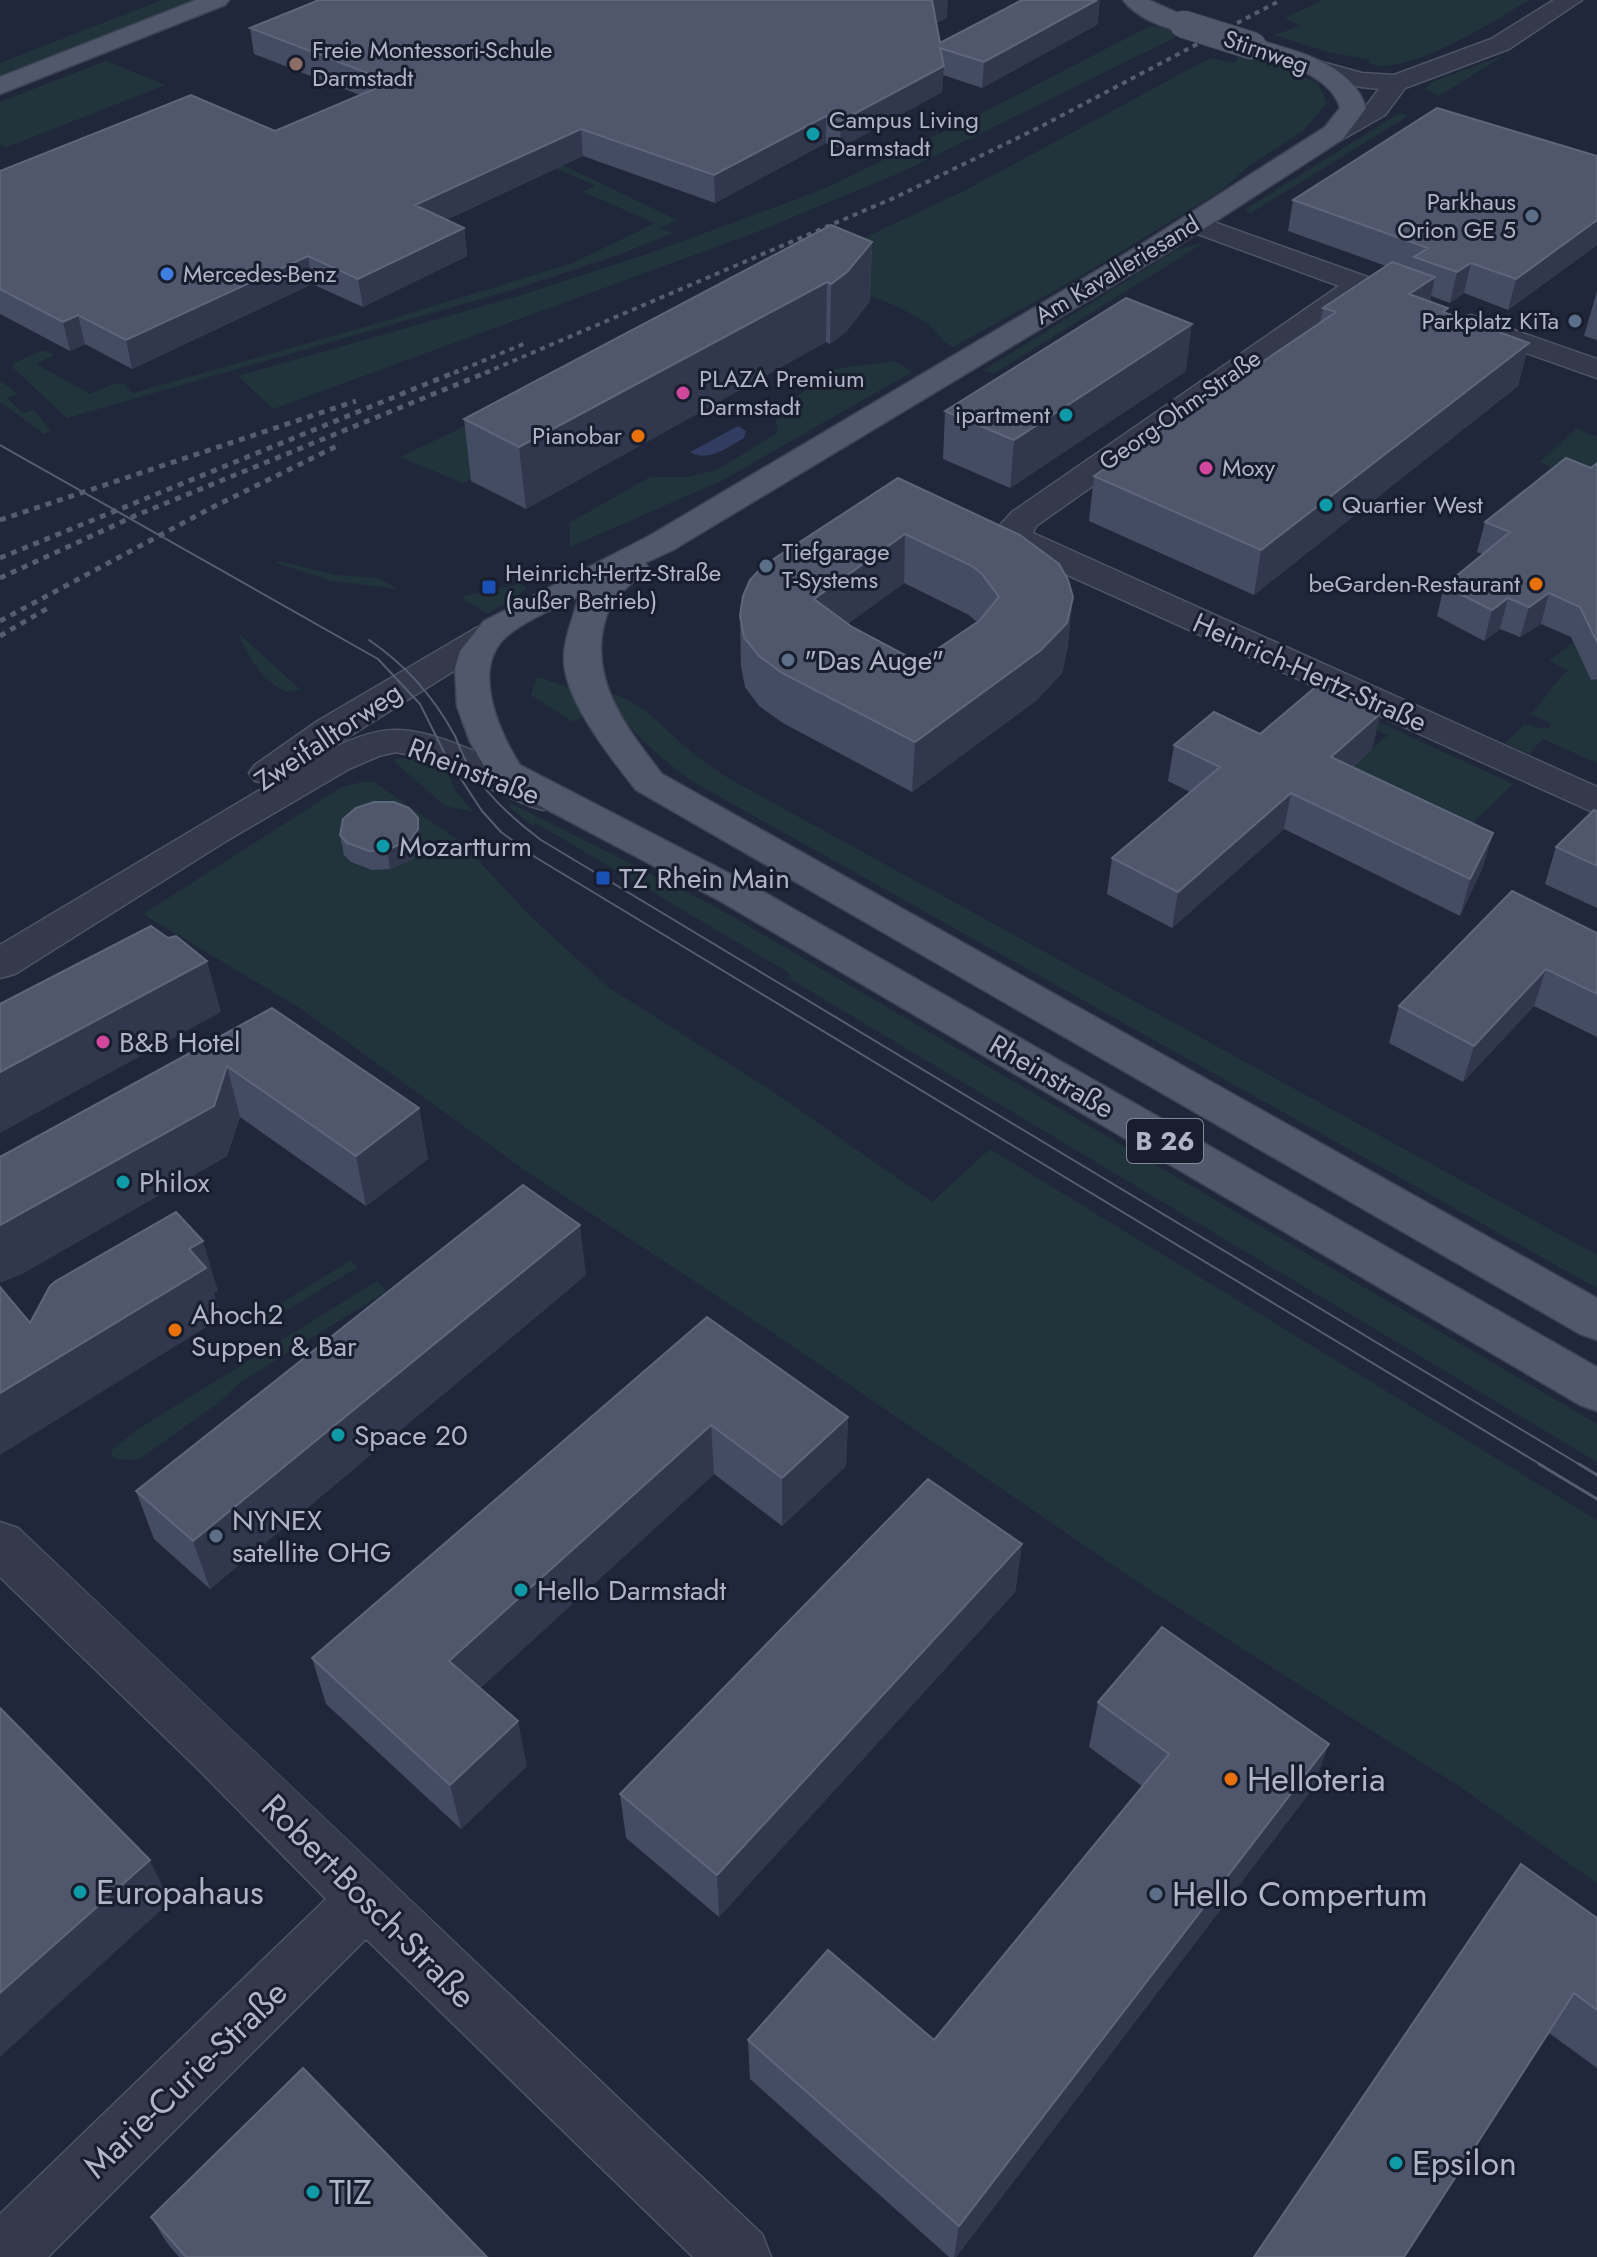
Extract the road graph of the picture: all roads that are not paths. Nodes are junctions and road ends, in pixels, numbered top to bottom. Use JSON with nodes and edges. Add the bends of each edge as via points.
{"nodes":[{"id":1,"x":217,"y":0,"type":"edge"},
{"id":2,"x":1135,"y":0,"type":"edge"},
{"id":3,"x":1570,"y":0,"type":"edge"},
{"id":4,"x":1311,"y":66,"type":"junction"},
{"id":5,"x":1353,"y":78,"type":"junction"},
{"id":6,"x":1396,"y":83,"type":"junction"},
{"id":7,"x":0,"y":86,"type":"edge"},
{"id":8,"x":1334,"y":133,"type":"junction"},
{"id":9,"x":1194,"y":223,"type":"junction"},
{"id":10,"x":1360,"y":284,"type":"junction"},
{"id":11,"x":1406,"y":300,"type":"edge"},
{"id":12,"x":1443,"y":313,"type":"edge"},
{"id":13,"x":1597,"y":369,"type":"edge"},
{"id":14,"x":661,"y":543,"type":"junction"},
{"id":15,"x":1024,"y":543,"type":"joint"},
{"id":16,"x":488,"y":635,"type":"junction"},
{"id":17,"x":446,"y":660,"type":"joint"},
{"id":18,"x":361,"y":751,"type":"joint"},
{"id":19,"x":649,"y":782,"type":"joint"},
{"id":20,"x":1597,"y":802,"type":"edge"},
{"id":21,"x":587,"y":814,"type":"junction"},
{"id":22,"x":178,"y":851,"type":"junction"},
{"id":23,"x":0,"y":964,"type":"edge"},
{"id":24,"x":1597,"y":1321,"type":"edge"},
{"id":25,"x":1597,"y":1391,"type":"edge"},
{"id":26,"x":0,"y":1544,"type":"edge"},
{"id":27,"x":366,"y":1899,"type":"junction"},
{"id":28,"x":2,"y":2257,"type":"edge"},
{"id":29,"x":739,"y":2257,"type":"edge"}],
"edges":[{"from":1,"to":7,"type":"main road"},
{"from":2,"to":4,"type":"main road","name":"Stirnweg","bridge":true,"via":[[1183,24]]},
{"from":3,"to":6,"type":"street","name":"Am Kavalleriesand","via":[[1500,44]]},
{"from":4,"to":5,"type":"street"},
{"from":4,"to":8,"type":"main road","name":"Stirnweg","via":[[1338,83],[1353,103]]},
{"from":5,"to":6,"type":"street"},
{"from":5,"to":8,"type":"street","via":[[1370,101]]},
{"from":6,"to":8,"type":"street","name":"Am Kavalleriesand","via":[[1376,110]]},
{"from":8,"to":9,"type":"main road","name":"Am Kavalleriesand"},
{"from":9,"to":10,"type":"street"},
{"from":9,"to":14,"type":"main road","name":"Am Kavalleriesand"},
{"from":10,"to":11,"type":"street"},
{"from":10,"to":15,"type":"street","name":"Georg-Ohm-Straße","via":[[1024,519],[1016,534]]},
{"from":12,"to":13,"type":"street"},
{"from":14,"to":16,"type":"main road","name":"Am Kavalleriesand","via":[[579,582]]},
{"from":14,"to":19,"type":"main road","name":"Am Kavalleriesand","via":[[594,602],[581,657],[600,713]]},
{"from":15,"to":20,"type":"street","name":"Heinrich-Hertz-Straße"},
{"from":16,"to":17,"type":"street","name":"Am Kavalleriesand"},
{"from":16,"to":21,"type":"main road","name":"Rheinstraße","number":"B 26","via":[[478,651],[473,678],[486,738],[506,773]]},
{"from":17,"to":22,"type":"street","name":"Zweifalltorweg","via":[[282,760]]},
{"from":18,"to":21,"type":"street","name":"Rheinstraße","via":[[409,743]]},
{"from":18,"to":22,"type":"street","name":"Zweifalltorweg"},
{"from":19,"to":24,"type":"main road","name":"Rheinstraße","number":"B 26"},
{"from":21,"to":25,"type":"main road","name":"Rheinstraße","number":"B 26","via":[[734,892]]},
{"from":22,"to":23,"type":"street","name":"Zweifalltorweg"},
{"from":26,"to":27,"type":"street","name":"Robert-Bosch-Straße"},
{"from":27,"to":28,"type":"street","name":"Marie-Curie-Straße"},
{"from":27,"to":29,"type":"street","name":"Robert-Bosch-Straße"}]}
